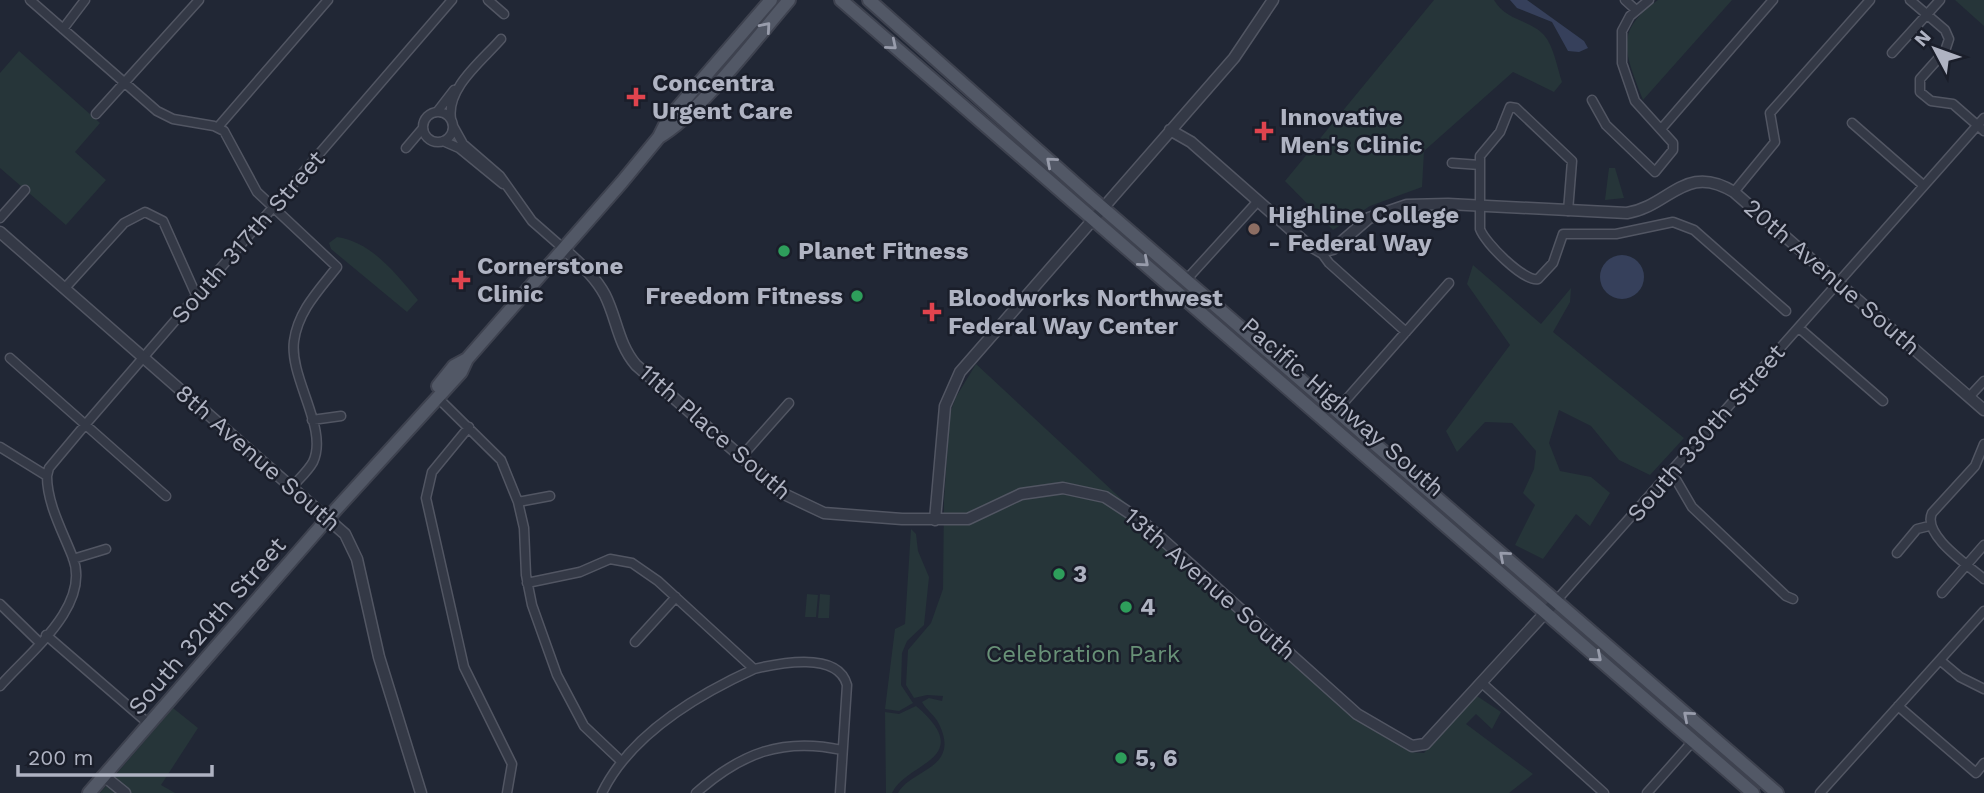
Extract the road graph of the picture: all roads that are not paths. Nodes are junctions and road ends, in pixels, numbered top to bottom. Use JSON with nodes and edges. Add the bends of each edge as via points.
{"nodes":[{"id":1,"x":30,"y":0,"type":"edge"},
{"id":2,"x":85,"y":0,"type":"edge"},
{"id":3,"x":199,"y":0,"type":"edge"},
{"id":4,"x":328,"y":0,"type":"edge"},
{"id":5,"x":452,"y":0,"type":"edge"},
{"id":6,"x":488,"y":0,"type":"edge"},
{"id":7,"x":771,"y":0,"type":"edge"},
{"id":8,"x":789,"y":0,"type":"edge"},
{"id":9,"x":841,"y":0,"type":"edge"},
{"id":10,"x":869,"y":0,"type":"edge"},
{"id":11,"x":1273,"y":0,"type":"edge"},
{"id":12,"x":1625,"y":0,"type":"edge"},
{"id":13,"x":1649,"y":0,"type":"edge"},
{"id":14,"x":1773,"y":0,"type":"edge"},
{"id":15,"x":1870,"y":0,"type":"edge"},
{"id":16,"x":1910,"y":0,"type":"edge"},
{"id":17,"x":1940,"y":0,"type":"edge"},
{"id":18,"x":1636,"y":10,"type":"junction"},
{"id":19,"x":504,"y":14,"type":"dead end"},
{"id":20,"x":1928,"y":16,"type":"junction"},
{"id":21,"x":63,"y":29,"type":"junction"},
{"id":22,"x":501,"y":39,"type":"dead end"},
{"id":23,"x":1892,"y":53,"type":"dead end"},
{"id":24,"x":932,"y":78,"type":"junction"},
{"id":25,"x":700,"y":81,"type":"junction"},
{"id":26,"x":124,"y":84,"type":"junction"},
{"id":27,"x":462,"y":84,"type":"junction"},
{"id":28,"x":1592,"y":100,"type":"dead end"},
{"id":29,"x":437,"y":112,"type":"junction"},
{"id":30,"x":96,"y":114,"type":"dead end"},
{"id":31,"x":1182,"y":117,"type":"junction"},
{"id":32,"x":1984,"y":118,"type":"edge"},
{"id":33,"x":452,"y":122,"type":"junction"},
{"id":34,"x":678,"y":122,"type":"junction"},
{"id":35,"x":1852,"y":123,"type":"dead end"},
{"id":36,"x":218,"y":127,"type":"junction"},
{"id":37,"x":423,"y":128,"type":"junction"},
{"id":38,"x":1012,"y":128,"type":"junction"},
{"id":39,"x":1661,"y":128,"type":"junction"},
{"id":40,"x":1981,"y":128,"type":"edge"},
{"id":41,"x":1170,"y":130,"type":"junction"},
{"id":42,"x":659,"y":137,"type":"junction"},
{"id":43,"x":428,"y":138,"type":"junction"},
{"id":44,"x":1188,"y":140,"type":"junction"},
{"id":45,"x":443,"y":141,"type":"junction"},
{"id":46,"x":1452,"y":163,"type":"dead end"},
{"id":47,"x":1480,"y":166,"type":"junction"},
{"id":48,"x":506,"y":185,"type":"junction"},
{"id":49,"x":1923,"y":185,"type":"junction"},
{"id":50,"x":25,"y":190,"type":"dead end"},
{"id":51,"x":1734,"y":192,"type":"junction"},
{"id":52,"x":1258,"y":201,"type":"junction"},
{"id":53,"x":1102,"y":206,"type":"junction"},
{"id":54,"x":1481,"y":206,"type":"junction"},
{"id":55,"x":274,"y":209,"type":"junction"},
{"id":56,"x":1568,"y":211,"type":"junction"},
{"id":57,"x":1633,"y":212,"type":"junction"},
{"id":58,"x":0,"y":218,"type":"edge"},
{"id":59,"x":1093,"y":218,"type":"junction"},
{"id":60,"x":1637,"y":230,"type":"junction"},
{"id":61,"x":0,"y":232,"type":"edge"},
{"id":62,"x":564,"y":249,"type":"junction"},
{"id":63,"x":1321,"y":252,"type":"junction"},
{"id":64,"x":1187,"y":279,"type":"junction"},
{"id":65,"x":1837,"y":282,"type":"junction"},
{"id":66,"x":1449,"y":283,"type":"dead end"},
{"id":67,"x":65,"y":288,"type":"junction"},
{"id":68,"x":197,"y":297,"type":"junction"},
{"id":69,"x":1786,"y":311,"type":"dead end"},
{"id":70,"x":1799,"y":328,"type":"junction"},
{"id":71,"x":1406,"y":332,"type":"junction"},
{"id":72,"x":10,"y":358,"type":"dead end"},
{"id":73,"x":144,"y":358,"type":"junction"},
{"id":74,"x":465,"y":360,"type":"junction"},
{"id":75,"x":1984,"y":381,"type":"edge"},
{"id":76,"x":1969,"y":396,"type":"junction"},
{"id":77,"x":438,"y":398,"type":"junction"},
{"id":78,"x":1883,"y":401,"type":"dead end"},
{"id":79,"x":789,"y":402,"type":"dead end"},
{"id":80,"x":1337,"y":410,"type":"junction"},
{"id":81,"x":1984,"y":410,"type":"edge"},
{"id":82,"x":415,"y":413,"type":"junction"},
{"id":83,"x":341,"y":416,"type":"dead end"},
{"id":84,"x":312,"y":420,"type":"junction"},
{"id":85,"x":85,"y":425,"type":"junction"},
{"id":86,"x":469,"y":426,"type":"junction"},
{"id":87,"x":1984,"y":444,"type":"edge"},
{"id":88,"x":2,"y":450,"type":"edge"},
{"id":89,"x":742,"y":456,"type":"junction"},
{"id":90,"x":382,"y":460,"type":"junction"},
{"id":91,"x":1671,"y":471,"type":"junction"},
{"id":92,"x":47,"y":476,"type":"junction"},
{"id":93,"x":292,"y":486,"type":"junction"},
{"id":94,"x":166,"y":496,"type":"dead end"},
{"id":95,"x":550,"y":496,"type":"dead end"},
{"id":96,"x":518,"y":502,"type":"junction"},
{"id":97,"x":328,"y":517,"type":"junction"},
{"id":98,"x":935,"y":520,"type":"junction"},
{"id":99,"x":1929,"y":526,"type":"junction"},
{"id":100,"x":1984,"y":545,"type":"edge"},
{"id":101,"x":106,"y":549,"type":"dead end"},
{"id":102,"x":1896,"y":554,"type":"dead end"},
{"id":103,"x":74,"y":559,"type":"junction"},
{"id":104,"x":1967,"y":564,"type":"junction"},
{"id":105,"x":1984,"y":579,"type":"edge"},
{"id":106,"x":527,"y":583,"type":"junction"},
{"id":107,"x":1942,"y":593,"type":"dead end"},
{"id":108,"x":676,"y":597,"type":"junction"},
{"id":109,"x":1793,"y":599,"type":"dead end"},
{"id":110,"x":1556,"y":601,"type":"junction"},
{"id":111,"x":0,"y":604,"type":"edge"},
{"id":112,"x":1984,"y":611,"type":"edge"},
{"id":113,"x":1546,"y":612,"type":"junction"},
{"id":114,"x":42,"y":638,"type":"junction"},
{"id":115,"x":635,"y":642,"type":"dead end"},
{"id":116,"x":1941,"y":661,"type":"junction"},
{"id":117,"x":754,"y":669,"type":"junction"},
{"id":118,"x":1482,"y":684,"type":"junction"},
{"id":119,"x":0,"y":686,"type":"edge"},
{"id":120,"x":1984,"y":689,"type":"edge"},
{"id":121,"x":1898,"y":706,"type":"junction"},
{"id":122,"x":149,"y":724,"type":"junction"},
{"id":123,"x":1693,"y":741,"type":"junction"},
{"id":124,"x":1424,"y":744,"type":"joint"},
{"id":125,"x":842,"y":750,"type":"junction"},
{"id":126,"x":621,"y":761,"type":"junction"},
{"id":127,"x":1984,"y":763,"type":"edge"},
{"id":128,"x":1728,"y":772,"type":"junction"},
{"id":129,"x":104,"y":776,"type":"junction"},
{"id":130,"x":1757,"y":776,"type":"junction"},
{"id":131,"x":89,"y":793,"type":"edge"},
{"id":132,"x":125,"y":793,"type":"edge"},
{"id":133,"x":421,"y":793,"type":"edge"},
{"id":134,"x":507,"y":793,"type":"edge"},
{"id":135,"x":602,"y":793,"type":"edge"},
{"id":136,"x":696,"y":793,"type":"edge"},
{"id":137,"x":840,"y":793,"type":"edge"},
{"id":138,"x":1604,"y":793,"type":"edge"},
{"id":139,"x":1647,"y":793,"type":"edge"},
{"id":140,"x":1753,"y":793,"type":"edge"},
{"id":141,"x":1763,"y":793,"type":"edge"},
{"id":142,"x":1777,"y":793,"type":"edge"},
{"id":143,"x":1820,"y":793,"type":"edge"}],
"edges":[{"from":1,"to":21,"type":"street"},
{"from":2,"to":21,"type":"street"},
{"from":3,"to":26,"type":"street"},
{"from":4,"to":36,"type":"street"},
{"from":5,"to":55,"type":"street","name":"South 317th Street"},
{"from":6,"to":19,"type":"street"},
{"from":7,"to":25,"type":"main road","name":"South 320th Street"},
{"from":34,"to":8,"type":"main road","name":"South 320th Street","one_way":true},
{"from":9,"to":24,"type":"main road","name":"Pacific Highway South","one_way":true},
{"from":10,"to":38,"type":"main road","name":"Pacific Highway South"},
{"from":11,"to":31,"type":"street","via":[[1243,47]]},
{"from":12,"to":18,"type":"street"},
{"from":13,"to":18,"type":"street"},
{"from":14,"to":39,"type":"street"},
{"from":15,"to":51,"type":"street","via":[[1770,113],[1775,142]]},
{"from":16,"to":20,"type":"street"},
{"from":17,"to":20,"type":"street"},
{"from":18,"to":39,"type":"street","via":[[1622,31],[1622,63],[1635,101]]},
{"from":20,"to":23,"type":"street"},
{"from":20,"to":40,"type":"street","via":[[1949,39],[1945,51],[1920,79],[1919,89],[1925,97],[1953,104]]},
{"from":21,"to":26,"type":"street"},
{"from":22,"to":27,"type":"street"},
{"from":24,"to":38,"type":"main road","via":[[940,75]]},
{"from":24,"to":59,"type":"main road","name":"Pacific Highway South"},
{"from":25,"to":34,"type":"main road","via":[[697,93],[678,114]]},
{"from":25,"to":42,"type":"main road","name":"South 320th Street"},
{"from":26,"to":30,"type":"street"},
{"from":26,"to":36,"type":"street","via":[[166,116]]},
{"from":27,"to":29,"type":"street"},
{"from":27,"to":33,"type":"street","via":[[449,104]]},
{"from":28,"to":39,"type":"street","via":[[1606,125],[1655,172],[1674,147]]},
{"from":29,"to":33,"type":"street"},
{"from":29,"to":37,"type":"street","via":[[427,117]]},
{"from":31,"to":41,"type":"street"},
{"from":31,"to":44,"type":"street"},
{"from":32,"to":40,"type":"street","name":"South 330th Street"},
{"from":33,"to":45,"type":"street"},
{"from":33,"to":48,"type":"street","name":"11th Place South","via":[[460,140]]},
{"from":34,"to":42,"type":"main road","name":"South 320th Street"},
{"from":35,"to":49,"type":"street"},
{"from":36,"to":55,"type":"street","via":[[232,140],[254,187]]},
{"from":37,"to":43,"type":"street"},
{"from":37,"to":43,"type":"street","via":[[406,148]]},
{"from":53,"to":38,"type":"main road","name":"Pacific Highway South","one_way":true},
{"from":40,"to":49,"type":"street","name":"South 330th Street"},
{"from":41,"to":44,"type":"street"},
{"from":41,"to":53,"type":"street"},
{"from":42,"to":62,"type":"main road","name":"South 320th Street"},
{"from":43,"to":45,"type":"street"},
{"from":44,"to":52,"type":"street"},
{"from":45,"to":48,"type":"street"},
{"from":46,"to":47,"type":"street"},
{"from":47,"to":54,"type":"street"},
{"from":47,"to":56,"type":"street","via":[[1480,155],[1500,132],[1507,111],[1516,108],[1573,162]]},
{"from":48,"to":62,"type":"street","name":"11th Place South","via":[[532,221]]},
{"from":49,"to":65,"type":"street","name":"South 330th Street"},
{"from":50,"to":58,"type":"street"},
{"from":51,"to":57,"type":"street","name":"20th Avenue South","via":[[1698,181]]},
{"from":51,"to":65,"type":"street","name":"20th Avenue South"},
{"from":52,"to":63,"type":"street"},
{"from":52,"to":64,"type":"street"},
{"from":53,"to":59,"type":"street"},
{"from":53,"to":64,"type":"main road","name":"Pacific Highway South"},
{"from":54,"to":56,"type":"street"},
{"from":54,"to":60,"type":"street","via":[[1484,239],[1532,280],[1553,263],[1563,234]]},
{"from":54,"to":63,"type":"street","via":[[1399,207],[1369,218],[1333,249]]},
{"from":55,"to":68,"type":"street","name":"South 317th Street"},
{"from":55,"to":84,"type":"street","via":[[337,267],[305,307],[294,339],[298,377]]},
{"from":56,"to":57,"type":"street"},
{"from":57,"to":60,"type":"street"},
{"from":59,"to":98,"type":"street","via":[[973,355],[951,388],[943,422]]},
{"from":59,"to":113,"type":"main road","name":"Pacific Highway South","one_way":true},
{"from":60,"to":69,"type":"street","via":[[1673,222],[1685,225]]},
{"from":61,"to":67,"type":"street","name":"8th Avenue South"},
{"from":62,"to":74,"type":"main road","name":"South 320th Street"},
{"from":62,"to":89,"type":"street","name":"11th Place South","via":[[598,284],[619,339],[635,363]]},
{"from":63,"to":71,"type":"street"},
{"from":64,"to":80,"type":"main road","name":"Pacific Highway South"},
{"from":65,"to":70,"type":"street","name":"South 330th Street"},
{"from":65,"to":76,"type":"street","name":"20th Avenue South"},
{"from":66,"to":71,"type":"street"},
{"from":67,"to":68,"type":"street","via":[[124,223],[145,212],[163,221]]},
{"from":67,"to":73,"type":"street","name":"8th Avenue South"},
{"from":68,"to":73,"type":"street","name":"South 317th Street"},
{"from":70,"to":78,"type":"street"},
{"from":70,"to":91,"type":"street","name":"South 330th Street"},
{"from":71,"to":80,"type":"street"},
{"from":72,"to":85,"type":"street"},
{"from":73,"to":85,"type":"street","name":"South 317th Street"},
{"from":73,"to":93,"type":"street","name":"8th Avenue South"},
{"from":74,"to":77,"type":"main road","name":"South 320th Street","via":[[461,372]]},
{"from":74,"to":82,"type":"main road","name":"South 320th Street","via":[[454,366]]},
{"from":75,"to":76,"type":"street"},
{"from":76,"to":81,"type":"street","name":"20th Avenue South"},
{"from":77,"to":86,"type":"street"},
{"from":77,"to":90,"type":"main road","name":"South 320th Street"},
{"from":79,"to":89,"type":"street"},
{"from":110,"to":80,"type":"main road","name":"Pacific Highway South","one_way":true},
{"from":82,"to":90,"type":"main road"},
{"from":82,"to":97,"type":"main road","name":"South 320th Street"},
{"from":83,"to":84,"type":"street"},
{"from":84,"to":93,"type":"street","via":[[315,458]]},
{"from":85,"to":92,"type":"street","name":"South 317th Street"},
{"from":85,"to":94,"type":"street"},
{"from":86,"to":96,"type":"street","via":[[500,460]]},
{"from":86,"to":134,"type":"street","via":[[432,472],[426,487],[427,510],[464,667],[510,756],[513,771]]},
{"from":87,"to":99,"type":"street","via":[[1975,466],[1932,513]]},
{"from":88,"to":92,"type":"street"},
{"from":89,"to":98,"type":"street","name":"11th Place South","via":[[784,494],[813,509],[843,516]]},
{"from":90,"to":97,"type":"main road","name":"South 320th Street"},
{"from":91,"to":109,"type":"street","via":[[1692,507]]},
{"from":91,"to":110,"type":"street","name":"South 330th Street"},
{"from":92,"to":103,"type":"street","via":[[48,495]]},
{"from":93,"to":97,"type":"street","name":"8th Avenue South"},
{"from":95,"to":96,"type":"street"},
{"from":96,"to":106,"type":"street","via":[[526,539]]},
{"from":97,"to":122,"type":"main road","name":"South 320th Street"},
{"from":97,"to":133,"type":"street","name":"8th Avenue South","via":[[355,553],[379,657]]},
{"from":98,"to":124,"type":"street","name":"13th Avenue South","via":[[972,518],[1014,497],[1042,490],[1074,489],[1105,497],[1143,522],[1357,714],[1412,746]]},
{"from":99,"to":102,"type":"street","via":[[1917,529]]},
{"from":99,"to":104,"type":"street"},
{"from":100,"to":104,"type":"street"},
{"from":101,"to":103,"type":"street"},
{"from":103,"to":114,"type":"street","via":[[75,594],[69,609]]},
{"from":104,"to":105,"type":"street"},
{"from":104,"to":107,"type":"street"},
{"from":106,"to":108,"type":"street","via":[[580,572],[610,559],[632,563]]},
{"from":106,"to":126,"type":"street","via":[[538,628],[572,708],[591,734]]},
{"from":108,"to":115,"type":"street"},
{"from":108,"to":117,"type":"street"},
{"from":110,"to":113,"type":"street","name":"South 330th Street"},
{"from":130,"to":110,"type":"main road","name":"Pacific Highway South","one_way":true},
{"from":111,"to":114,"type":"street"},
{"from":112,"to":116,"type":"street"},
{"from":113,"to":118,"type":"street","name":"South 330th Street"},
{"from":113,"to":123,"type":"main road","name":"Pacific Highway South","one_way":true},
{"from":114,"to":119,"type":"street"},
{"from":114,"to":122,"type":"street"},
{"from":116,"to":120,"type":"street"},
{"from":116,"to":121,"type":"street"},
{"from":117,"to":125,"type":"street","via":[[824,664],[841,672],[847,685]]},
{"from":117,"to":126,"type":"street","via":[[651,731]]},
{"from":118,"to":124,"type":"street","name":"South 330th Street"},
{"from":118,"to":138,"type":"street"},
{"from":121,"to":127,"type":"street","via":[[1976,773]]},
{"from":121,"to":143,"type":"street"},
{"from":122,"to":129,"type":"main road","name":"South 320th Street"},
{"from":123,"to":128,"type":"main road","name":"Pacific Highway South"},
{"from":123,"to":130,"type":"main road","via":[[1702,738]]},
{"from":123,"to":139,"type":"street"},
{"from":125,"to":136,"type":"street","via":[[793,744],[759,754]]},
{"from":125,"to":137,"type":"street"},
{"from":126,"to":135,"type":"street"},
{"from":128,"to":140,"type":"main road","name":"Pacific Highway South"},
{"from":128,"to":141,"type":"main road"},
{"from":129,"to":131,"type":"main road","name":"South 320th Street"},
{"from":129,"to":132,"type":"street"},
{"from":130,"to":142,"type":"main road","name":"Pacific Highway South"}]}
